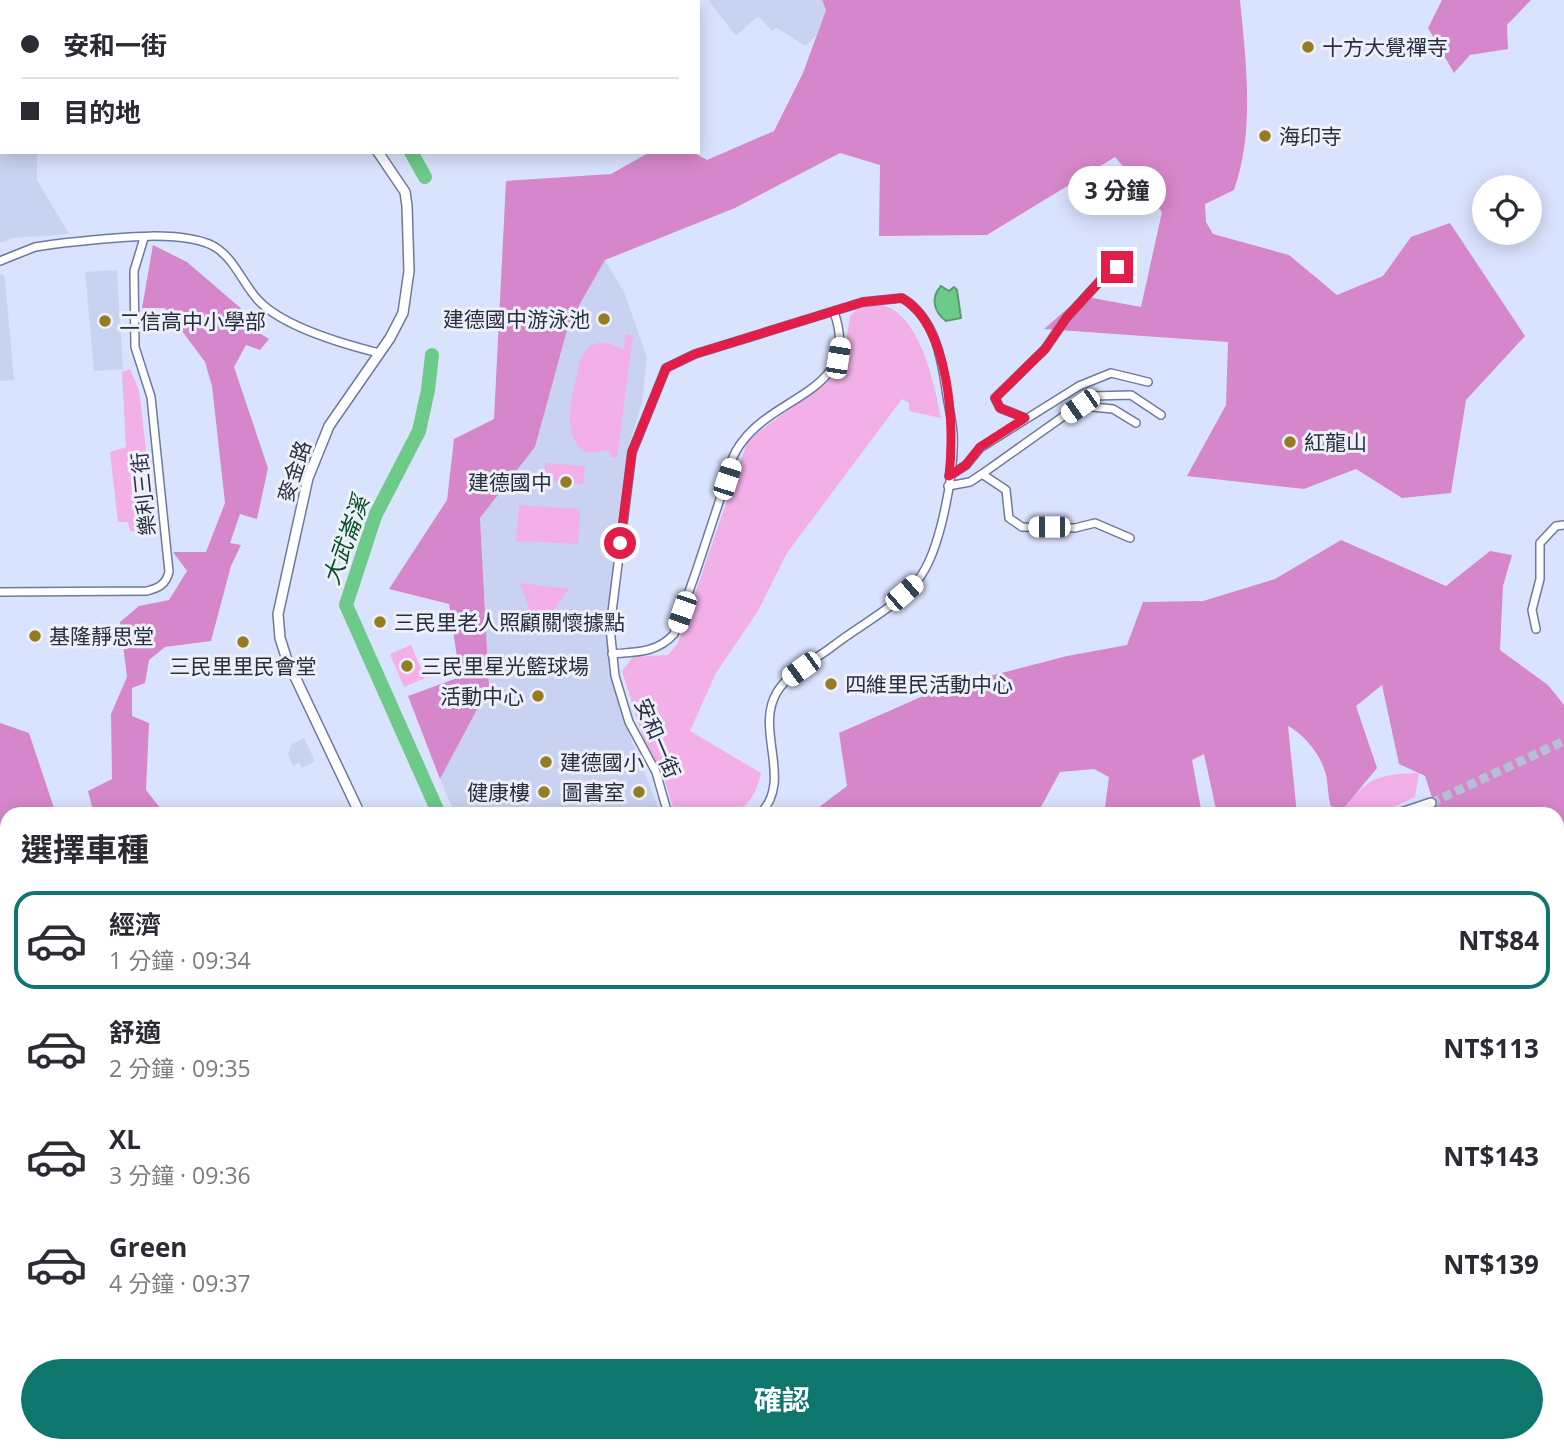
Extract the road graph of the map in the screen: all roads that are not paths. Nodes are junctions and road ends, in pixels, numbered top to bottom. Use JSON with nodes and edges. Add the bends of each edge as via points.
{"nodes":[{"id":1,"x":379,"y":154,"type":"edge"},
{"id":2,"x":144,"y":238,"type":"junction"},
{"id":3,"x":0,"y":261,"type":"edge"},
{"id":4,"x":1117,"y":267,"type":"dead end"},
{"id":5,"x":834,"y":312,"type":"junction"},
{"id":6,"x":379,"y":353,"type":"junction"},
{"id":7,"x":1148,"y":382,"type":"dead end"},
{"id":8,"x":1080,"y":406,"type":"junction"},
{"id":9,"x":1161,"y":415,"type":"dead end"},
{"id":10,"x":1025,"y":418,"type":"junction"},
{"id":11,"x":1136,"y":423,"type":"dead end"},
{"id":12,"x":982,"y":474,"type":"junction"},
{"id":13,"x":949,"y":476,"type":"junction"},
{"id":14,"x":948,"y":486,"type":"junction"},
{"id":15,"x":1564,"y":525,"type":"edge"},
{"id":16,"x":1130,"y":538,"type":"dead end"},
{"id":17,"x":0,"y":592,"type":"edge"},
{"id":18,"x":1536,"y":629,"type":"dead end"},
{"id":19,"x":612,"y":654,"type":"junction"},
{"id":20,"x":1432,"y":803,"type":"tunnel mouth"},
{"id":21,"x":357,"y":807,"type":"edge"},
{"id":22,"x":666,"y":807,"type":"edge"},
{"id":23,"x":767,"y":807,"type":"edge"},
{"id":24,"x":1420,"y":807,"type":"edge"}],
"edges":[{"from":1,"to":6,"type":"street","name":"麥金路","via":[[405,192],[409,271],[403,313]]},
{"from":2,"to":3,"type":"street","via":[[35,247]]},
{"from":2,"to":6,"type":"street","via":[[189,239],[218,249],[258,301],[278,315]]},
{"from":2,"to":17,"type":"street","name":"樂利三街","via":[[134,271],[135,348],[151,397],[167,579],[159,588],[147,591]]},
{"from":4,"to":10,"type":"street","via":[[995,398],[1000,408]]},
{"from":5,"to":13,"type":"street","name":"安和一街","via":[[892,297],[912,304],[923,315],[944,375],[953,434]]},
{"from":5,"to":19,"type":"street","via":[[841,343],[836,366],[767,419],[742,441],[734,455],[674,634],[664,646]]},
{"from":5,"to":19,"type":"street","name":"安和一街","via":[[695,354],[666,368],[632,452],[613,592]]},
{"from":6,"to":21,"type":"street","name":"麥金路","via":[[322,439],[304,489],[278,614],[287,660]]},
{"from":7,"to":10,"type":"street","via":[[1111,373]]},
{"from":8,"to":9,"type":"street","via":[[1092,396],[1131,395]]},
{"from":8,"to":11,"type":"street","via":[[1113,409]]},
{"from":8,"to":12,"type":"street"},
{"from":10,"to":13,"type":"street","via":[[980,447],[966,465]]},
{"from":12,"to":14,"type":"street","via":[[970,482]]},
{"from":12,"to":16,"type":"street","via":[[1006,490],[1009,518],[1022,527],[1075,528],[1096,523]]},
{"from":13,"to":14,"type":"street","name":"安和一街"},
{"from":14,"to":23,"type":"street","name":"安和一街","via":[[930,561],[916,583],[783,682],[774,696],[769,717],[774,786]]},
{"from":15,"to":18,"type":"street","via":[[1556,526],[1540,543],[1540,579],[1532,610]]},
{"from":19,"to":22,"type":"street","name":"安和一街","via":[[629,722],[656,772]]},
{"from":20,"to":24,"type":"street"}]}
